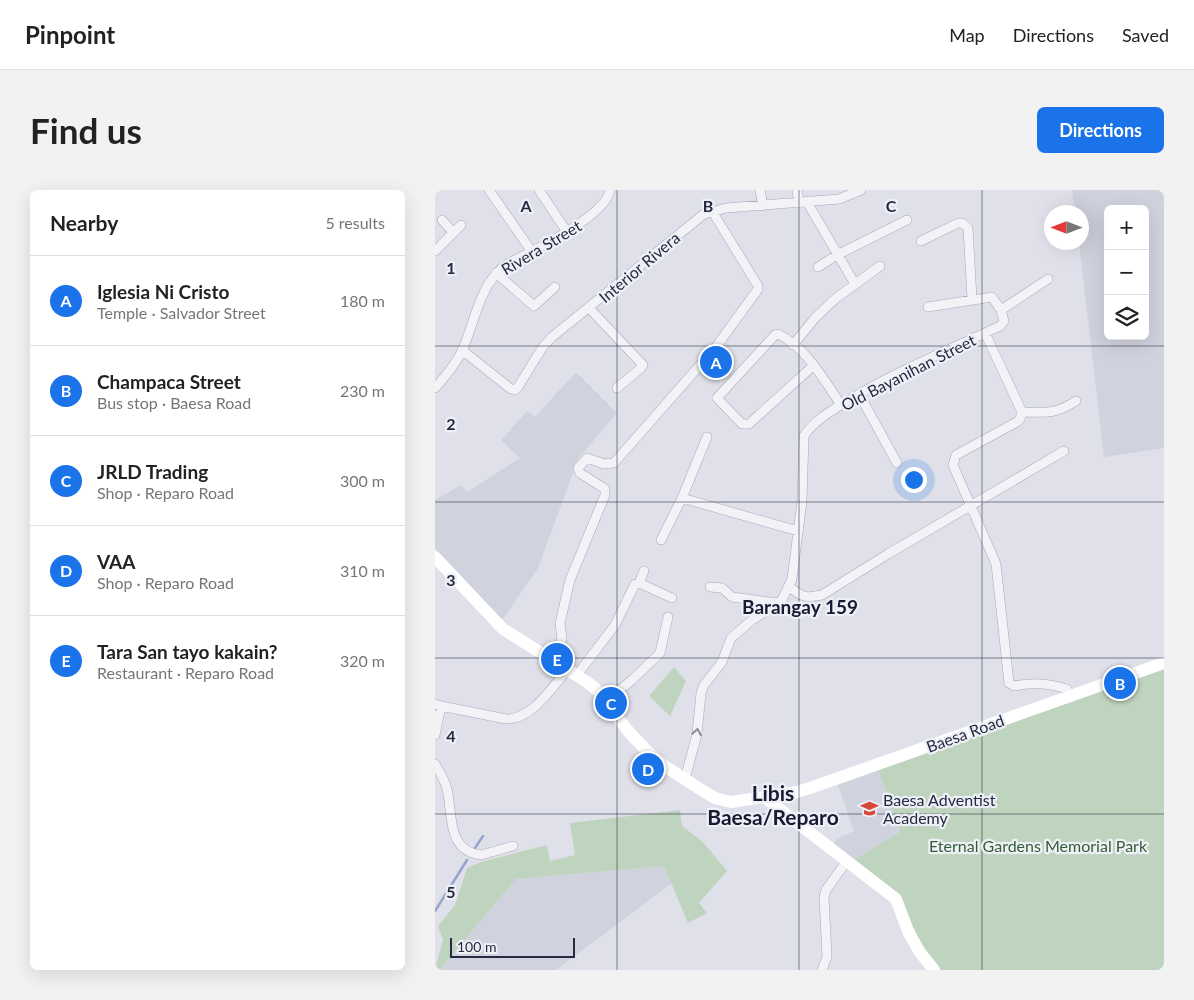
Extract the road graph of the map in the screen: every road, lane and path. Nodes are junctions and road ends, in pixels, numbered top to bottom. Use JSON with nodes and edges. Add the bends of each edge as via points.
{"nodes":[{"id":1,"x":489,"y":190,"type":"edge"},
{"id":2,"x":539,"y":190,"type":"edge"},
{"id":3,"x":760,"y":190,"type":"edge"},
{"id":4,"x":797,"y":190,"type":"edge"},
{"id":5,"x":861,"y":190,"type":"edge"},
{"id":6,"x":608,"y":192,"type":"edge"},
{"id":7,"x":803,"y":203,"type":"junction"},
{"id":8,"x":763,"y":206,"type":"junction"},
{"id":9,"x":712,"y":211,"type":"junction"},
{"id":10,"x":442,"y":220,"type":"dead end"},
{"id":11,"x":907,"y":220,"type":"dead end"},
{"id":12,"x":461,"y":225,"type":"dead end"},
{"id":13,"x":453,"y":232,"type":"junction"},
{"id":14,"x":567,"y":232,"type":"junction"},
{"id":15,"x":921,"y":242,"type":"dead end"},
{"id":16,"x":435,"y":251,"type":"edge"},
{"id":17,"x":532,"y":252,"type":"junction"},
{"id":18,"x":837,"y":255,"type":"junction"},
{"id":19,"x":880,"y":266,"type":"dead end"},
{"id":20,"x":818,"y":267,"type":"dead end"},
{"id":21,"x":496,"y":273,"type":"junction"},
{"id":22,"x":1048,"y":279,"type":"dead end"},
{"id":23,"x":855,"y":284,"type":"junction"},
{"id":24,"x":555,"y":287,"type":"dead end"},
{"id":25,"x":972,"y":300,"type":"junction"},
{"id":26,"x":928,"y":306,"type":"dead end"},
{"id":27,"x":589,"y":308,"type":"junction"},
{"id":28,"x":1001,"y":310,"type":"junction"},
{"id":29,"x":985,"y":333,"type":"junction"},
{"id":30,"x":793,"y":345,"type":"junction"},
{"id":31,"x":462,"y":350,"type":"junction"},
{"id":32,"x":814,"y":366,"type":"junction"},
{"id":33,"x":435,"y":388,"type":"edge"},
{"id":34,"x":617,"y":388,"type":"dead end"},
{"id":35,"x":859,"y":394,"type":"junction"},
{"id":36,"x":1076,"y":400,"type":"dead end"},
{"id":37,"x":841,"y":405,"type":"junction"},
{"id":38,"x":1022,"y":412,"type":"junction"},
{"id":39,"x":707,"y":437,"type":"dead end"},
{"id":40,"x":1064,"y":451,"type":"dead end"},
{"id":41,"x":897,"y":463,"type":"dead end"},
{"id":42,"x":682,"y":498,"type":"junction"},
{"id":43,"x":971,"y":506,"type":"junction"},
{"id":44,"x":798,"y":531,"type":"junction"},
{"id":45,"x":661,"y":540,"type":"dead end"},
{"id":46,"x":435,"y":558,"type":"edge"},
{"id":47,"x":644,"y":570,"type":"dead end"},
{"id":48,"x":638,"y":583,"type":"junction"},
{"id":49,"x":710,"y":587,"type":"dead end"},
{"id":50,"x":789,"y":587,"type":"junction"},
{"id":51,"x":672,"y":598,"type":"dead end"},
{"id":52,"x":777,"y":603,"type":"junction"},
{"id":53,"x":668,"y":617,"type":"dead end"},
{"id":54,"x":551,"y":659,"type":"junction"},
{"id":55,"x":1164,"y":662,"type":"edge"},
{"id":56,"x":572,"y":672,"type":"junction"},
{"id":57,"x":1069,"y":695,"type":"junction"},
{"id":58,"x":605,"y":702,"type":"junction"},
{"id":59,"x":438,"y":705,"type":"edge"},
{"id":60,"x":435,"y":735,"type":"edge"},
{"id":61,"x":435,"y":764,"type":"edge"},
{"id":62,"x":685,"y":779,"type":"junction"},
{"id":63,"x":764,"y":797,"type":"junction"},
{"id":64,"x":513,"y":846,"type":"dead end"},
{"id":65,"x":847,"y":861,"type":"junction"},
{"id":66,"x":822,"y":970,"type":"edge"},
{"id":67,"x":934,"y":970,"type":"edge"}],
"edges":[{"from":1,"to":17,"type":"street"},
{"from":2,"to":14,"type":"street"},
{"from":3,"to":8,"type":"street"},
{"from":4,"to":7,"type":"street"},
{"from":5,"to":7,"type":"street","name":"Interior Rivera","via":[[839,199]]},
{"from":6,"to":14,"type":"street","name":"Rivera Street","via":[[605,204]]},
{"from":7,"to":8,"type":"street","name":"Interior Rivera"},
{"from":7,"to":18,"type":"street"},
{"from":8,"to":9,"type":"street","name":"Interior Rivera"},
{"from":9,"to":27,"type":"street","name":"Interior Rivera","via":[[696,219]]},
{"from":9,"to":54,"type":"street","via":[[758,289],[715,348],[614,463],[604,464],[587,458],[578,468],[580,473],[605,489],[605,495],[570,580],[560,623],[562,639]]},
{"from":10,"to":13,"type":"street"},
{"from":11,"to":18,"type":"street"},
{"from":12,"to":13,"type":"street"},
{"from":13,"to":16,"type":"street"},
{"from":14,"to":17,"type":"street","name":"Rivera Street"},
{"from":15,"to":25,"type":"street","via":[[958,224],[968,228]]},
{"from":17,"to":21,"type":"street","name":"Rivera Street"},
{"from":18,"to":20,"type":"street"},
{"from":18,"to":23,"type":"street"},
{"from":19,"to":23,"type":"street"},
{"from":21,"to":24,"type":"street","via":[[534,306]]},
{"from":21,"to":31,"type":"street","name":"Rivera Street"},
{"from":22,"to":28,"type":"street"},
{"from":23,"to":30,"type":"street","via":[[835,298]]},
{"from":25,"to":26,"type":"street"},
{"from":25,"to":28,"type":"street","via":[[992,297]]},
{"from":27,"to":31,"type":"street","name":"Interior Rivera","via":[[542,348],[515,390]]},
{"from":27,"to":34,"type":"street","via":[[643,365]]},
{"from":28,"to":29,"type":"street","name":"Old Bayanihan Street","via":[[1002,324]]},
{"from":29,"to":35,"type":"street","name":"Old Bayanihan Street"},
{"from":29,"to":38,"type":"street"},
{"from":30,"to":32,"type":"street"},
{"from":30,"to":32,"type":"street","via":[[775,335],[717,398],[742,424],[749,424]]},
{"from":31,"to":33,"type":"street","name":"Rivera Street"},
{"from":32,"to":37,"type":"street"},
{"from":35,"to":37,"type":"street","name":"Old Bayanihan Street"},
{"from":35,"to":41,"type":"street"},
{"from":36,"to":38,"type":"street","via":[[1051,413]]},
{"from":37,"to":44,"type":"street","name":"Old Bayanihan Street","via":[[804,436]]},
{"from":38,"to":43,"type":"street","via":[[1017,422],[954,457],[953,465]]},
{"from":39,"to":42,"type":"street"},
{"from":40,"to":43,"type":"street"},
{"from":42,"to":44,"type":"street"},
{"from":42,"to":45,"type":"street"},
{"from":43,"to":50,"type":"street","via":[[822,595],[809,597]]},
{"from":43,"to":57,"type":"street","via":[[998,570],[1009,683],[1014,686],[1031,683],[1051,685],[1067,689]]},
{"from":44,"to":50,"type":"street","name":"Old Bayanihan Street"},
{"from":46,"to":54,"type":"main road","name":"Baesa Road","via":[[503,629]]},
{"from":47,"to":48,"type":"street"},
{"from":48,"to":51,"type":"street"},
{"from":48,"to":56,"type":"street","via":[[615,625]]},
{"from":49,"to":52,"type":"street","via":[[722,588],[732,597]]},
{"from":50,"to":52,"type":"street","name":"Old Bayanihan Street"},
{"from":62,"to":52,"type":"street","name":"Old Bayanihan Street","one_way":true,"via":[[697,734],[704,685],[722,662],[731,638]]},
{"from":53,"to":58,"type":"street","via":[[660,653]]},
{"from":54,"to":56,"type":"main road","name":"Baesa Road"},
{"from":55,"to":57,"type":"main road","name":"Baesa Road"},
{"from":56,"to":58,"type":"main road","name":"Baesa Road","via":[[597,690]]},
{"from":56,"to":59,"type":"street","via":[[532,709],[515,719]]},
{"from":57,"to":63,"type":"main road","name":"Baesa Road","via":[[810,788]]},
{"from":58,"to":62,"type":"main road","name":"Baesa Road","via":[[646,750]]},
{"from":59,"to":60,"type":"street"},
{"from":61,"to":64,"type":"street","via":[[447,787],[450,817],[457,841],[481,855]]},
{"from":62,"to":63,"type":"main road","name":"Baesa Road","via":[[723,801]]},
{"from":63,"to":65,"type":"main road"},
{"from":65,"to":66,"type":"street","via":[[824,897],[827,957]]},
{"from":65,"to":67,"type":"main road","via":[[896,899],[908,931]]}]}
